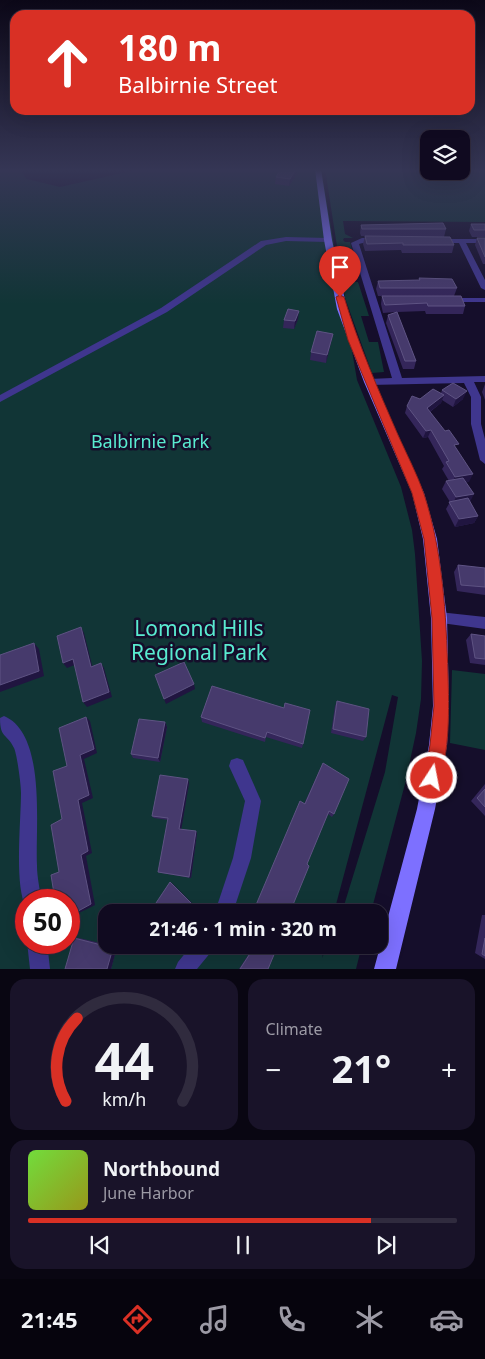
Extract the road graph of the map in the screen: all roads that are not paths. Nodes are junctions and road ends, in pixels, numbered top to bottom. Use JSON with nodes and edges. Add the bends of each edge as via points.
{"nodes":[{"id":1,"x":324,"y":214,"type":"edge"},
{"id":2,"x":328,"y":240,"type":"junction"},
{"id":3,"x":391,"y":240,"type":"edge"},
{"id":4,"x":426,"y":241,"type":"edge"},
{"id":5,"x":461,"y":241,"type":"junction"},
{"id":6,"x":485,"y":241,"type":"edge"},
{"id":7,"x":482,"y":276,"type":"edge"},
{"id":8,"x":485,"y":288,"type":"edge"},
{"id":9,"x":441,"y":300,"type":"edge"},
{"id":10,"x":485,"y":300,"type":"edge"},
{"id":11,"x":468,"y":380,"type":"junction"},
{"id":12,"x":485,"y":380,"type":"edge"},
{"id":13,"x":398,"y":381,"type":"junction"},
{"id":14,"x":369,"y":382,"type":"junction"},
{"id":15,"x":0,"y":399,"type":"edge"},
{"id":16,"x":485,"y":460,"type":"edge"},
{"id":17,"x":439,"y":618,"type":"junction"},
{"id":18,"x":485,"y":623,"type":"edge"},
{"id":19,"x":4,"y":724,"type":"dead end"},
{"id":20,"x":237,"y":766,"type":"dead end"},
{"id":21,"x":31,"y":889,"type":"edge"},
{"id":22,"x":227,"y":904,"type":"edge"},
{"id":23,"x":38,"y":954,"type":"edge"},
{"id":24,"x":197,"y":954,"type":"edge"},
{"id":25,"x":40,"y":969,"type":"edge"},
{"id":26,"x":185,"y":969,"type":"edge"},
{"id":27,"x":386,"y":969,"type":"edge"}],
"edges":[{"from":1,"to":2,"type":"main road"},
{"from":2,"to":14,"type":"main road","via":[[347,325]]},
{"from":2,"to":15,"type":"street","via":[[286,239],[264,243],[164,310]]},
{"from":3,"to":13,"type":"street","via":[[354,242],[377,300]]},
{"from":4,"to":5,"type":"street"},
{"from":5,"to":6,"type":"street"},
{"from":5,"to":7,"type":"street"},
{"from":7,"to":8,"type":"street"},
{"from":9,"to":10,"type":"street"},
{"from":11,"to":12,"type":"street"},
{"from":11,"to":13,"type":"street"},
{"from":11,"to":16,"type":"street","via":[[476,397],[476,424]]},
{"from":13,"to":14,"type":"street"},
{"from":14,"to":17,"type":"main road","via":[[413,480],[423,511],[430,539]]},
{"from":17,"to":18,"type":"street"},
{"from":17,"to":27,"type":"main road","via":[[441,706],[438,745],[426,809]]},
{"from":19,"to":21,"type":"street","via":[[21,744],[29,791]]},
{"from":20,"to":22,"type":"street","via":[[253,801],[242,858]]},
{"from":23,"to":25,"type":"street"},
{"from":24,"to":26,"type":"street"}]}
